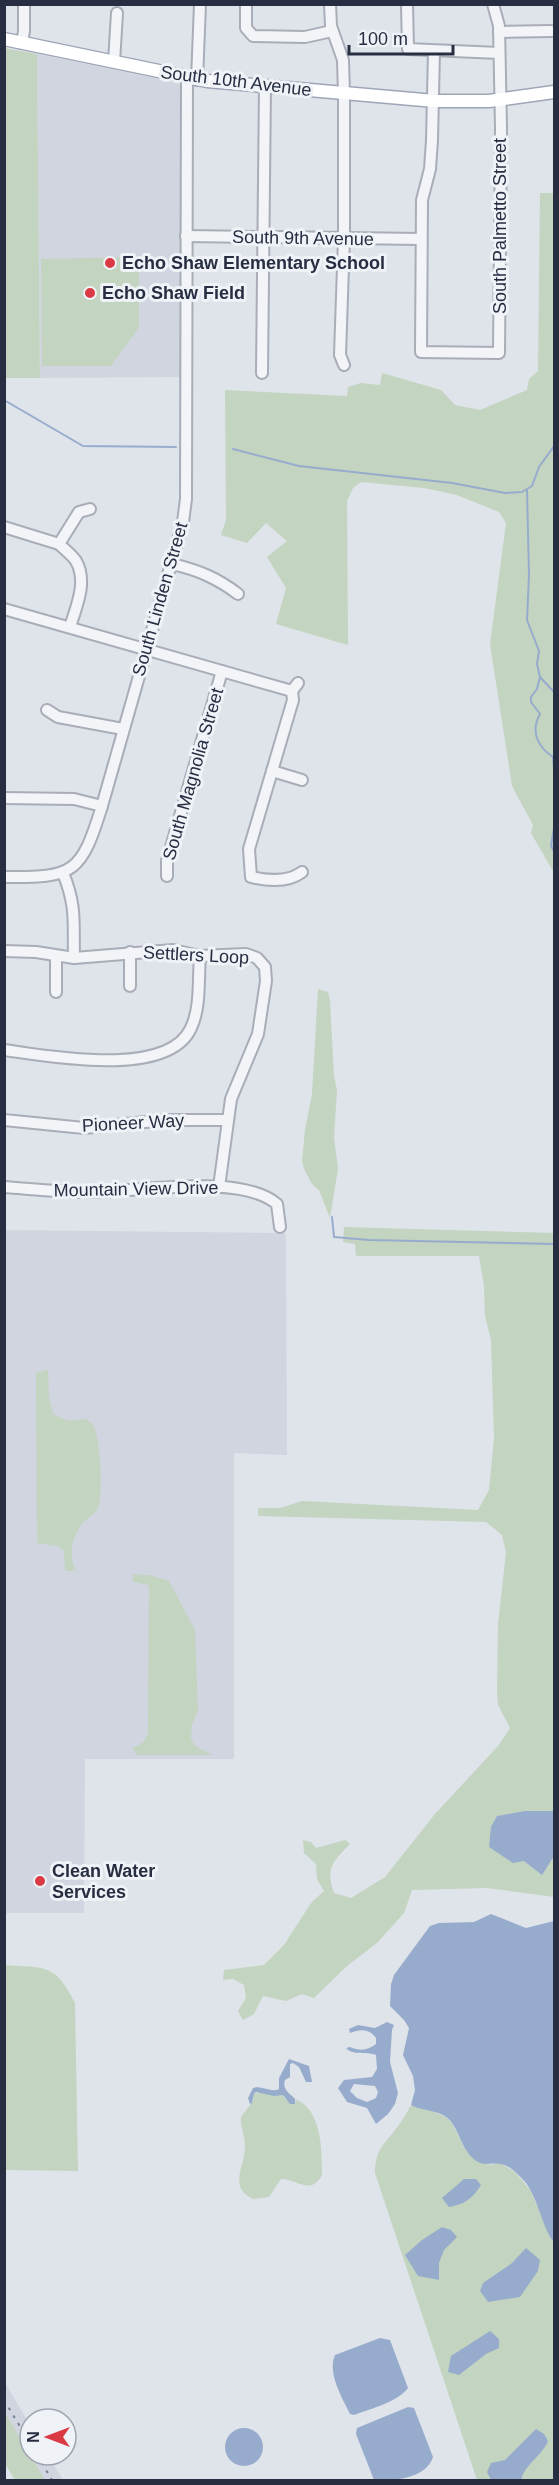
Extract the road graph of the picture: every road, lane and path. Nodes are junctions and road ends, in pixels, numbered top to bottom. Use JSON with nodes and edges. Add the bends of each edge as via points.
{"nodes":[{"id":1,"x":24,"y":4,"type":"edge"},
{"id":2,"x":200,"y":4,"type":"edge"},
{"id":3,"x":246,"y":4,"type":"edge"},
{"id":4,"x":330,"y":4,"type":"edge"},
{"id":5,"x":407,"y":4,"type":"edge"},
{"id":6,"x":493,"y":4,"type":"edge"},
{"id":7,"x":117,"y":13,"type":"dead end"},
{"id":8,"x":332,"y":31,"type":"junction"},
{"id":9,"x":550,"y":31,"type":"dead end"},
{"id":10,"x":499,"y":32,"type":"junction"},
{"id":11,"x":4,"y":39,"type":"edge"},
{"id":12,"x":22,"y":43,"type":"junction"},
{"id":13,"x":434,"y":51,"type":"junction"},
{"id":14,"x":499,"y":53,"type":"junction"},
{"id":15,"x":114,"y":62,"type":"junction"},
{"id":16,"x":192,"y":79,"type":"junction"},
{"id":17,"x":265,"y":86,"type":"junction"},
{"id":18,"x":555,"y":92,"type":"edge"},
{"id":19,"x":344,"y":94,"type":"junction"},
{"id":20,"x":500,"y":100,"type":"junction"},
{"id":21,"x":435,"y":101,"type":"junction"},
{"id":22,"x":186,"y":236,"type":"junction"},
{"id":23,"x":263,"y":237,"type":"junction"},
{"id":24,"x":344,"y":238,"type":"junction"},
{"id":25,"x":421,"y":239,"type":"junction"},
{"id":26,"x":344,"y":365,"type":"dead end"},
{"id":27,"x":262,"y":373,"type":"dead end"},
{"id":28,"x":90,"y":509,"type":"dead end"},
{"id":29,"x":4,"y":526,"type":"edge"},
{"id":30,"x":59,"y":544,"type":"junction"},
{"id":31,"x":172,"y":564,"type":"junction"},
{"id":32,"x":238,"y":594,"type":"dead end"},
{"id":33,"x":4,"y":609,"type":"edge"},
{"id":34,"x":70,"y":627,"type":"junction"},
{"id":35,"x":146,"y":649,"type":"junction"},
{"id":36,"x":222,"y":671,"type":"junction"},
{"id":37,"x":47,"y":710,"type":"dead end"},
{"id":38,"x":123,"y":729,"type":"junction"},
{"id":39,"x":272,"y":771,"type":"junction"},
{"id":40,"x":302,"y":780,"type":"dead end"},
{"id":41,"x":4,"y":798,"type":"edge"},
{"id":42,"x":102,"y":806,"type":"junction"},
{"id":43,"x":302,"y":872,"type":"dead end"},
{"id":44,"x":63,"y":873,"type":"junction"},
{"id":45,"x":167,"y":876,"type":"dead end"},
{"id":46,"x":4,"y":877,"type":"edge"},
{"id":47,"x":4,"y":951,"type":"edge"},
{"id":48,"x":130,"y":952,"type":"junction"},
{"id":49,"x":56,"y":956,"type":"junction"},
{"id":50,"x":200,"y":956,"type":"junction"},
{"id":51,"x":74,"y":958,"type":"junction"},
{"id":52,"x":130,"y":986,"type":"dead end"},
{"id":53,"x":56,"y":992,"type":"dead end"},
{"id":54,"x":4,"y":1050,"type":"edge"},
{"id":55,"x":4,"y":1120,"type":"edge"},
{"id":56,"x":226,"y":1120,"type":"junction"},
{"id":57,"x":4,"y":1187,"type":"edge"},
{"id":58,"x":219,"y":1187,"type":"junction"},
{"id":59,"x":280,"y":1227,"type":"dead end"}],
"edges":[{"from":1,"to":12,"type":"street"},
{"from":2,"to":16,"type":"street","name":"South Linden Street"},
{"from":3,"to":8,"type":"street","via":[[245,27],[256,36],[305,37]]},
{"from":4,"to":8,"type":"street"},
{"from":5,"to":13,"type":"street","via":[[408,50]]},
{"from":6,"to":10,"type":"street","name":"South Palmetto Street"},
{"from":7,"to":15,"type":"street"},
{"from":8,"to":19,"type":"street","via":[[343,60]]},
{"from":9,"to":10,"type":"street"},
{"from":10,"to":14,"type":"street","name":"South Palmetto Street"},
{"from":11,"to":12,"type":"main road","name":"South 10th Avenue"},
{"from":12,"to":15,"type":"main road","name":"South 10th Avenue"},
{"from":13,"to":14,"type":"street"},
{"from":13,"to":21,"type":"street"},
{"from":14,"to":20,"type":"street","name":"South Palmetto Street"},
{"from":15,"to":16,"type":"main road","name":"South 10th Avenue"},
{"from":16,"to":17,"type":"main road","name":"South 10th Avenue"},
{"from":16,"to":22,"type":"street","name":"South Linden Street"},
{"from":17,"to":19,"type":"main road","name":"South 10th Avenue"},
{"from":17,"to":23,"type":"street"},
{"from":18,"to":20,"type":"main road","name":"South 10th Avenue"},
{"from":19,"to":21,"type":"main road","name":"South 10th Avenue"},
{"from":19,"to":24,"type":"street"},
{"from":20,"to":21,"type":"main road","name":"South 10th Avenue"},
{"from":20,"to":25,"type":"street","name":"South Palmetto Street","via":[[499,353],[421,352]]},
{"from":21,"to":25,"type":"street"},
{"from":22,"to":23,"type":"street","name":"South 9th Avenue"},
{"from":22,"to":31,"type":"street","name":"South Linden Street","via":[[186,499]]},
{"from":23,"to":24,"type":"street","name":"South 9th Avenue"},
{"from":23,"to":27,"type":"street"},
{"from":24,"to":25,"type":"street","name":"South 9th Avenue"},
{"from":24,"to":26,"type":"street","via":[[340,355]]},
{"from":28,"to":30,"type":"street","via":[[79,512]]},
{"from":29,"to":30,"type":"street"},
{"from":30,"to":34,"type":"street","via":[[76,561],[80,576],[81,588]]},
{"from":31,"to":32,"type":"street","via":[[218,579]]},
{"from":31,"to":35,"type":"street","name":"South Linden Street"},
{"from":33,"to":34,"type":"street"},
{"from":34,"to":35,"type":"street"},
{"from":35,"to":36,"type":"street"},
{"from":35,"to":38,"type":"street","name":"South Linden Street"},
{"from":36,"to":39,"type":"street","via":[[295,687]]},
{"from":36,"to":45,"type":"street","name":"South Magnolia Street","via":[[167,861]]},
{"from":37,"to":38,"type":"street","via":[[58,717]]},
{"from":38,"to":42,"type":"street","name":"South Linden Street"},
{"from":39,"to":40,"type":"street"},
{"from":39,"to":43,"type":"street","via":[[249,849],[251,877],[293,878]]},
{"from":41,"to":42,"type":"street","via":[[74,799]]},
{"from":42,"to":44,"type":"street","name":"South Linden Street","via":[[83,856]]},
{"from":44,"to":46,"type":"street","via":[[42,878]]},
{"from":44,"to":51,"type":"street","via":[[72,894],[75,917]]},
{"from":47,"to":49,"type":"street","name":"Settlers Loop"},
{"from":48,"to":50,"type":"street","name":"Settlers Loop","via":[[172,950]]},
{"from":48,"to":51,"type":"street","name":"Settlers Loop"},
{"from":48,"to":52,"type":"street"},
{"from":49,"to":51,"type":"street","name":"Settlers Loop"},
{"from":49,"to":53,"type":"street"},
{"from":50,"to":54,"type":"street","via":[[195,1016],[190,1030],[165,1052],[109,1061]]},
{"from":50,"to":56,"type":"street","name":"Settlers Loop","via":[[246,954],[265,967],[258,1034],[236,1083]]},
{"from":55,"to":56,"type":"street","name":"Pioneer Way","via":[[84,1128],[166,1120]]},
{"from":56,"to":58,"type":"street","name":"Settlers Loop"},
{"from":57,"to":58,"type":"street","name":"Mountain View Drive","via":[[89,1192]]},
{"from":58,"to":59,"type":"street","name":"Mountain View Drive","via":[[272,1199],[277,1204]]}]}
